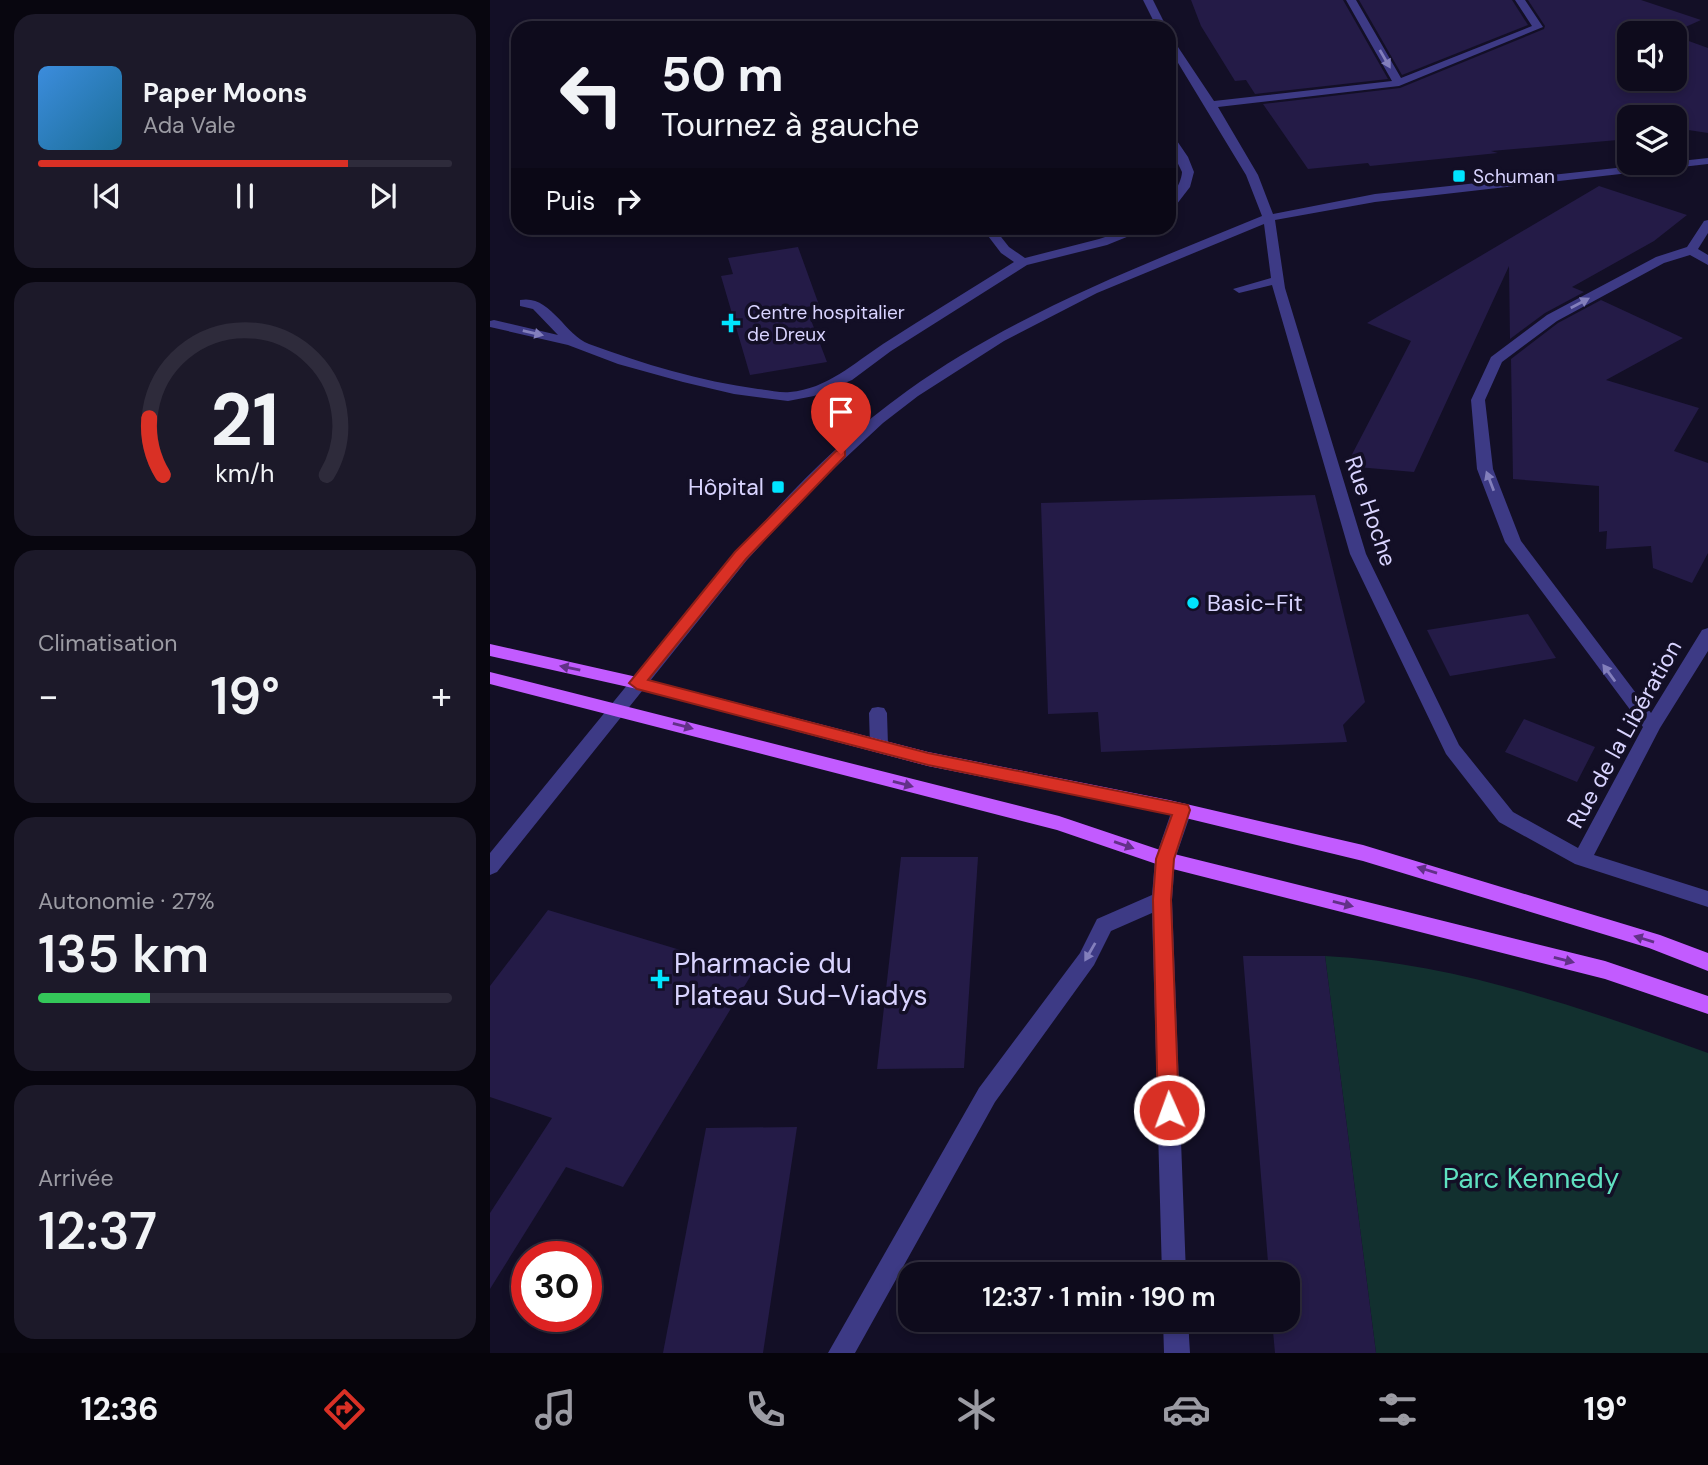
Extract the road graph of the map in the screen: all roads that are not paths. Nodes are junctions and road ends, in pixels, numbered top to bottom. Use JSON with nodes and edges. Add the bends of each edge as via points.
{"nodes":[{"id":1,"x":1148,"y":0,"type":"edge"},
{"id":2,"x":1351,"y":0,"type":"edge"},
{"id":3,"x":1520,"y":0,"type":"edge"},
{"id":4,"x":1158,"y":21,"type":"edge"},
{"id":5,"x":1176,"y":52,"type":"edge"},
{"id":6,"x":1399,"y":83,"type":"junction"},
{"id":7,"x":1211,"y":104,"type":"junction"},
{"id":8,"x":1176,"y":148,"type":"edge"},
{"id":9,"x":1708,"y":161,"type":"edge"},
{"id":10,"x":1176,"y":198,"type":"edge"},
{"id":11,"x":1269,"y":218,"type":"junction"},
{"id":12,"x":1708,"y":224,"type":"edge"},
{"id":13,"x":993,"y":235,"type":"edge"},
{"id":14,"x":1123,"y":235,"type":"edge"},
{"id":15,"x":1691,"y":250,"type":"junction"},
{"id":16,"x":1708,"y":261,"type":"edge"},
{"id":17,"x":1023,"y":262,"type":"junction"},
{"id":18,"x":1278,"y":280,"type":"junction"},
{"id":19,"x":1239,"y":289,"type":"dead end"},
{"id":20,"x":525,"y":303,"type":"dead end"},
{"id":21,"x":494,"y":324,"type":"dead end"},
{"id":22,"x":572,"y":342,"type":"junction"},
{"id":23,"x":1708,"y":634,"type":"edge"},
{"id":24,"x":490,"y":650,"type":"edge"},
{"id":25,"x":490,"y":678,"type":"edge"},
{"id":26,"x":637,"y":683,"type":"junction"},
{"id":27,"x":617,"y":708,"type":"junction"},
{"id":28,"x":878,"y":713,"type":"dead end"},
{"id":29,"x":1652,"y":726,"type":"junction"},
{"id":30,"x":879,"y":746,"type":"junction"},
{"id":31,"x":1182,"y":810,"type":"junction"},
{"id":32,"x":1165,"y":859,"type":"junction"},
{"id":33,"x":1582,"y":859,"type":"junction"},
{"id":34,"x":490,"y":867,"type":"edge"},
{"id":35,"x":1708,"y":899,"type":"edge"},
{"id":36,"x":1162,"y":900,"type":"junction"},
{"id":37,"x":1708,"y":962,"type":"edge"},
{"id":38,"x":1708,"y":1005,"type":"edge"},
{"id":39,"x":1174,"y":1262,"type":"edge"},
{"id":40,"x":1176,"y":1332,"type":"edge"},
{"id":41,"x":841,"y":1353,"type":"edge"},
{"id":42,"x":1177,"y":1353,"type":"edge"}],
"edges":[{"from":1,"to":4,"type":"street"},
{"from":2,"to":6,"type":"street","one_way":true},
{"from":3,"to":6,"type":"street","via":[[1538,27]]},
{"from":5,"to":7,"type":"street","name":"Rue Hoche"},
{"from":6,"to":7,"type":"street"},
{"from":7,"to":11,"type":"street","name":"Rue Hoche","via":[[1252,175]]},
{"from":8,"to":10,"type":"street","via":[[1189,176],[1188,185]]},
{"from":9,"to":11,"type":"street","via":[[1376,198]]},
{"from":11,"to":18,"type":"street","name":"Rue Hoche"},
{"from":11,"to":26,"type":"street","via":[[1061,304],[913,394],[841,454],[741,555]]},
{"from":12,"to":15,"type":"street"},
{"from":13,"to":17,"type":"street"},
{"from":14,"to":17,"type":"street"},
{"from":15,"to":16,"type":"street"},
{"from":29,"to":15,"type":"street","one_way":true,"via":[[1513,542],[1485,469],[1478,400],[1496,360],[1552,318],[1660,260]]},
{"from":17,"to":22,"type":"street","via":[[847,377],[788,397],[734,390],[623,361]]},
{"from":18,"to":19,"type":"street"},
{"from":18,"to":33,"type":"street","name":"Rue Hoche","via":[[1358,554],[1452,749],[1507,817]]},
{"from":20,"to":22,"type":"street","via":[[538,306]]},
{"from":21,"to":22,"type":"street","one_way":true},
{"from":23,"to":29,"type":"street","name":"Rue de la Libération"},
{"from":26,"to":24,"type":"main road","one_way":true},
{"from":25,"to":27,"type":"main road"},
{"from":26,"to":27,"type":"street"},
{"from":26,"to":30,"type":"main road"},
{"from":27,"to":32,"type":"main road","one_way":true,"via":[[1059,823]]},
{"from":27,"to":34,"type":"street"},
{"from":28,"to":30,"type":"street"},
{"from":29,"to":33,"type":"street","name":"Rue de la Libération"},
{"from":30,"to":31,"type":"main road"},
{"from":31,"to":32,"type":"street"},
{"from":37,"to":31,"type":"main road","one_way":true,"via":[[1413,866]]},
{"from":32,"to":36,"type":"street"},
{"from":32,"to":38,"type":"main road","one_way":true,"via":[[1605,970]]},
{"from":33,"to":35,"type":"street","name":"Rue Hoche"},
{"from":36,"to":39,"type":"street"},
{"from":36,"to":41,"type":"street","one_way":true,"via":[[1104,925],[1087,959],[988,1095]]},
{"from":40,"to":42,"type":"street"}]}
